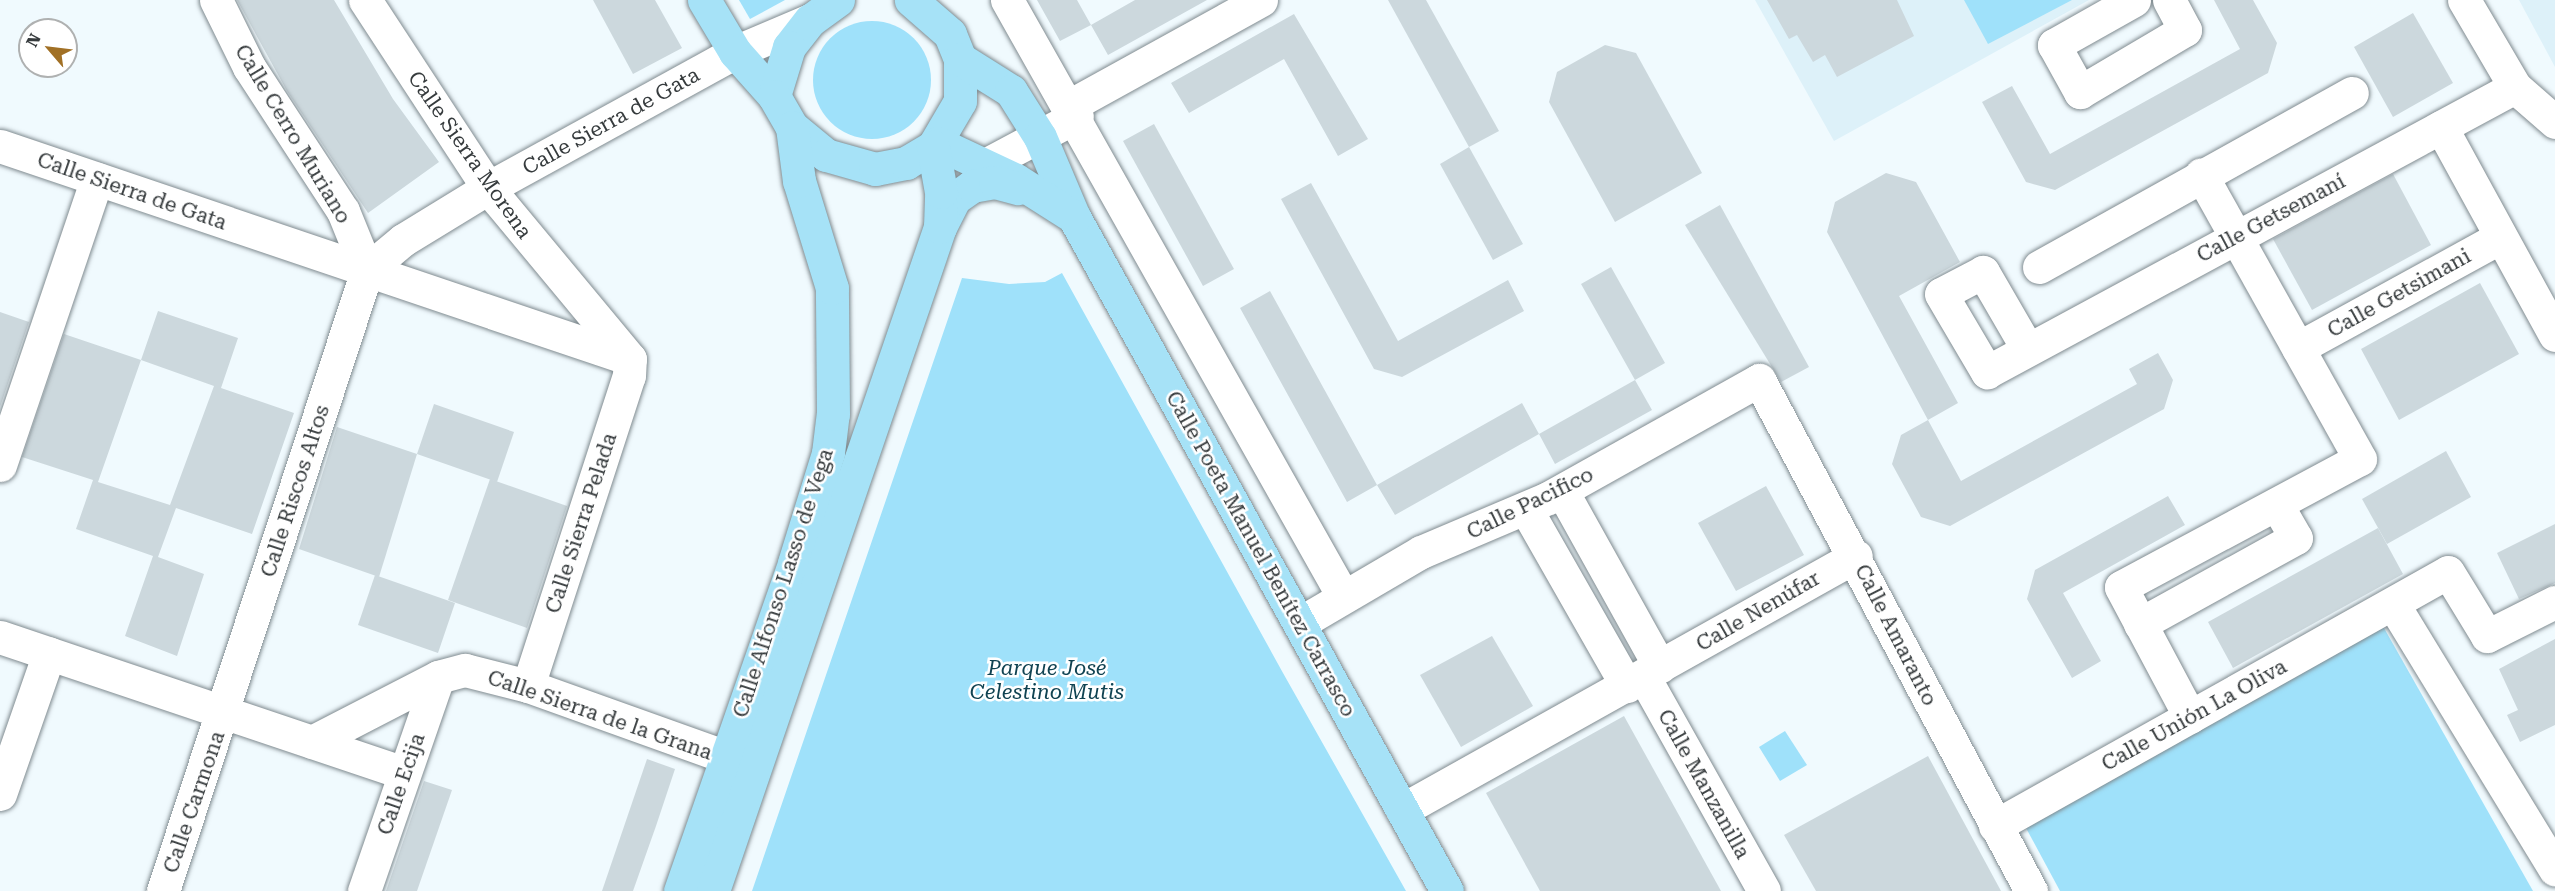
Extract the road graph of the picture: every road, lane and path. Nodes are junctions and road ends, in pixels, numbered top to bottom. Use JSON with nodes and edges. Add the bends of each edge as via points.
{"nodes":[{"id":1,"x":216,"y":0,"type":"edge"},
{"id":2,"x":365,"y":0,"type":"edge"},
{"id":3,"x":704,"y":0,"type":"edge"},
{"id":4,"x":838,"y":0,"type":"edge"},
{"id":5,"x":1007,"y":0,"type":"edge"},
{"id":6,"x":1261,"y":0,"type":"edge"},
{"id":7,"x":2134,"y":0,"type":"edge"},
{"id":8,"x":2169,"y":0,"type":"edge"},
{"id":9,"x":2464,"y":0,"type":"edge"},
{"id":10,"x":927,"y":6,"type":"edge"},
{"id":11,"x":810,"y":20,"type":"junction"},
{"id":12,"x":735,"y":52,"type":"junction"},
{"id":13,"x":960,"y":59,"type":"junction"},
{"id":14,"x":2515,"y":87,"type":"junction"},
{"id":15,"x":2352,"y":93,"type":"dead end"},
{"id":16,"x":774,"y":96,"type":"junction"},
{"id":17,"x":1074,"y":110,"type":"junction"},
{"id":18,"x":2555,"y":122,"type":"edge"},
{"id":19,"x":792,"y":127,"type":"junction"},
{"id":20,"x":2441,"y":127,"type":"junction"},
{"id":21,"x":1040,"y":137,"type":"junction"},
{"id":22,"x":935,"y":145,"type":"junction"},
{"id":23,"x":0,"y":146,"type":"edge"},
{"id":24,"x":985,"y":165,"type":"junction"},
{"id":25,"x":2201,"y":174,"type":"junction"},
{"id":26,"x":97,"y":179,"type":"junction"},
{"id":27,"x":488,"y":188,"type":"junction"},
{"id":28,"x":1037,"y":193,"type":"junction"},
{"id":29,"x":1074,"y":218,"type":"junction"},
{"id":30,"x":940,"y":227,"type":"junction"},
{"id":31,"x":2235,"y":237,"type":"junction"},
{"id":32,"x":2501,"y":237,"type":"junction"},
{"id":33,"x":2039,"y":267,"type":"dead end"},
{"id":34,"x":367,"y":270,"type":"junction"},
{"id":35,"x":2555,"y":335,"type":"edge"},
{"id":36,"x":2027,"y":348,"type":"dead end"},
{"id":37,"x":2298,"y":348,"type":"junction"},
{"id":38,"x":630,"y":359,"type":"junction"},
{"id":39,"x":1759,"y":380,"type":"joint"},
{"id":40,"x":0,"y":465,"type":"edge"},
{"id":41,"x":1562,"y":491,"type":"junction"},
{"id":42,"x":1526,"y":509,"type":"junction"},
{"id":43,"x":1856,"y":556,"type":"junction"},
{"id":44,"x":1343,"y":596,"type":"junction"},
{"id":45,"x":2555,"y":602,"type":"edge"},
{"id":46,"x":2393,"y":604,"type":"junction"},
{"id":47,"x":1300,"y":623,"type":"junction"},
{"id":48,"x":0,"y":637,"type":"edge"},
{"id":49,"x":49,"y":653,"type":"junction"},
{"id":50,"x":1644,"y":676,"type":"junction"},
{"id":51,"x":438,"y":677,"type":"junction"},
{"id":52,"x":528,"y":686,"type":"junction"},
{"id":53,"x":225,"y":712,"type":"junction"},
{"id":54,"x":2190,"y":717,"type":"junction"},
{"id":55,"x":312,"y":742,"type":"junction"},
{"id":56,"x":725,"y":757,"type":"junction"},
{"id":57,"x":755,"y":768,"type":"junction"},
{"id":58,"x":404,"y":773,"type":"junction"},
{"id":59,"x":0,"y":794,"type":"edge"},
{"id":60,"x":1402,"y":810,"type":"junction"},
{"id":61,"x":1995,"y":826,"type":"junction"},
{"id":62,"x":2554,"y":864,"type":"edge"},
{"id":63,"x":163,"y":891,"type":"edge"},
{"id":64,"x":364,"y":891,"type":"edge"},
{"id":65,"x":680,"y":891,"type":"edge"},
{"id":66,"x":713,"y":891,"type":"edge"},
{"id":67,"x":1447,"y":891,"type":"edge"},
{"id":68,"x":1764,"y":891,"type":"edge"},
{"id":69,"x":2031,"y":891,"type":"edge"}],
"edges":[{"from":1,"to":34,"type":"street","name":"Calle Cerro Muriano","via":[[249,68],[343,211]]},
{"from":2,"to":27,"type":"street","name":"Calle Sierra Morena"},
{"from":3,"to":12,"type":"main road"},
{"from":4,"to":11,"type":"main road"},
{"from":5,"to":17,"type":"street"},
{"from":6,"to":17,"type":"street"},
{"from":7,"to":8,"type":"street","via":[[2054,45],[2080,92],[2185,30]]},
{"from":9,"to":14,"type":"street"},
{"from":10,"to":13,"type":"main road"},
{"from":11,"to":12,"type":"street","name":"Calle Sierra de Gata"},
{"from":11,"to":16,"type":"main road","via":[[789,46]]},
{"from":12,"to":16,"type":"main road"},
{"from":12,"to":27,"type":"street","name":"Calle Sierra de Gata"},
{"from":13,"to":21,"type":"main road","name":"Calle Poeta Manuel Benítez Carrasco","via":[[1011,92]]},
{"from":13,"to":22,"type":"main road","via":[[960,101]]},
{"from":14,"to":18,"type":"street"},
{"from":14,"to":20,"type":"street","name":"Calle Getsemaní"},
{"from":15,"to":25,"type":"street"},
{"from":16,"to":19,"type":"main road"},
{"from":17,"to":21,"type":"street"},
{"from":17,"to":44,"type":"street"},
{"from":19,"to":22,"type":"main road","via":[[826,155],[865,169],[906,163]]},
{"from":19,"to":56,"type":"main road","name":"Calle Alfonso Lasso de Vega","via":[[799,181],[832,288],[833,414],[828,453],[797,552]]},
{"from":20,"to":31,"type":"street","name":"Calle Getsemaní"},
{"from":20,"to":32,"type":"street"},
{"from":21,"to":24,"type":"street"},
{"from":21,"to":29,"type":"main road","name":"Calle Poeta Manuel Benítez Carrasco"},
{"from":22,"to":24,"type":"main road","name":"Calle Poeta Manuel Benítez Carrasco"},
{"from":22,"to":30,"type":"main road","name":"Calle Alfonso Lasso de Vega","via":[[942,192]]},
{"from":23,"to":26,"type":"street","name":"Calle Sierra de Gata"},
{"from":24,"to":28,"type":"main road","name":"Calle Poeta Manuel Benítez Carrasco"},
{"from":25,"to":31,"type":"street"},
{"from":25,"to":33,"type":"street"},
{"from":26,"to":34,"type":"street","name":"Calle Sierra de Gata"},
{"from":26,"to":40,"type":"street"},
{"from":27,"to":34,"type":"street","name":"Calle Sierra de Gata","via":[[403,240]]},
{"from":27,"to":38,"type":"street","name":"Calle Sierra Morena"},
{"from":28,"to":29,"type":"main road","name":"Calle Poeta Manuel Benítez Carrasco"},
{"from":28,"to":30,"type":"main road","via":[[996,182],[972,186],[955,198]]},
{"from":29,"to":47,"type":"main road","name":"Calle Poeta Manuel Benítez Carrasco"},
{"from":30,"to":57,"type":"main road","name":"Calle Alfonso Lasso de Vega"},
{"from":31,"to":36,"type":"street","name":"Calle Getsemaní"},
{"from":31,"to":37,"type":"street"},
{"from":32,"to":35,"type":"street"},
{"from":32,"to":37,"type":"street","name":"Calle Getsimani"},
{"from":34,"to":38,"type":"street","name":"Calle Sierra de Gata"},
{"from":34,"to":53,"type":"street","name":"Calle Riscos Altos"},
{"from":37,"to":54,"type":"street","via":[[2360,459],[2121,587]]},
{"from":38,"to":52,"type":"street","name":"Calle Sierra Pelada","via":[[629,376]]},
{"from":39,"to":41,"type":"street","name":"Calle Pacifico"},
{"from":39,"to":43,"type":"street","name":"Calle Amaranto"},
{"from":41,"to":42,"type":"street","name":"Calle Pacifico"},
{"from":41,"to":50,"type":"street","name":"Calle Manzanilla"},
{"from":42,"to":44,"type":"street","name":"Calle Pacifico","via":[[1421,552]]},
{"from":42,"to":50,"type":"street","name":"Calle Manzanilla"},
{"from":43,"to":50,"type":"street","name":"Calle Nenúfar"},
{"from":43,"to":61,"type":"street","name":"Calle Amaranto"},
{"from":44,"to":47,"type":"street","name":"Calle Pacifico"},
{"from":45,"to":46,"type":"street","name":"Calle Unión La Oliva","via":[[2487,636],[2448,572]]},
{"from":46,"to":54,"type":"street","name":"Calle Unión La Oliva"},
{"from":46,"to":62,"type":"street"},
{"from":47,"to":60,"type":"main road","name":"Calle Poeta Manuel Benítez Carrasco"},
{"from":48,"to":49,"type":"street"},
{"from":49,"to":53,"type":"street"},
{"from":49,"to":59,"type":"street"},
{"from":50,"to":60,"type":"street","name":"Calle Nenúfar"},
{"from":50,"to":68,"type":"street","name":"Calle Manzanilla"},
{"from":51,"to":52,"type":"street","name":"Calle Sierra de la Grana","via":[[465,670]]},
{"from":51,"to":55,"type":"street","name":"Calle Sierra de la Grana"},
{"from":51,"to":58,"type":"street","name":"Calle Ecija"},
{"from":52,"to":56,"type":"street","name":"Calle Sierra de la Grana"},
{"from":53,"to":55,"type":"street"},
{"from":53,"to":63,"type":"street","name":"Calle Carmona"},
{"from":54,"to":61,"type":"street","name":"Calle Unión La Oliva"},
{"from":55,"to":58,"type":"street"},
{"from":56,"to":57,"type":"street"},
{"from":56,"to":65,"type":"main road","name":"Calle Alfonso Lasso de Vega"},
{"from":57,"to":66,"type":"main road","name":"Calle Alfonso Lasso de Vega"},
{"from":58,"to":64,"type":"street","name":"Calle Ecija"},
{"from":60,"to":67,"type":"main road","name":"Calle Poeta Manuel Benítez Carrasco"},
{"from":61,"to":69,"type":"street","name":"Calle Amaranto"}]}
